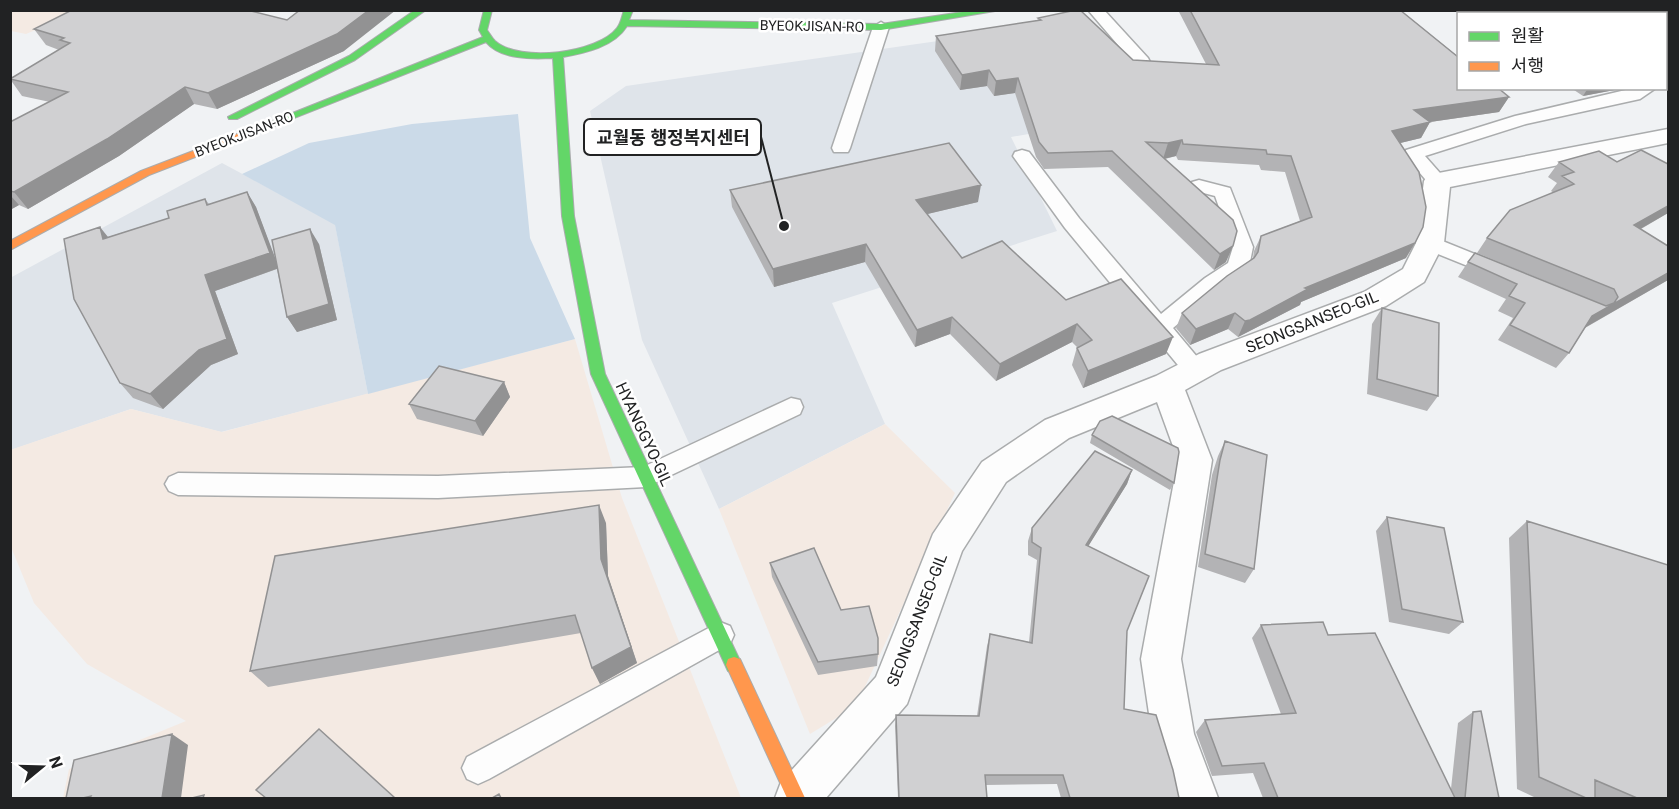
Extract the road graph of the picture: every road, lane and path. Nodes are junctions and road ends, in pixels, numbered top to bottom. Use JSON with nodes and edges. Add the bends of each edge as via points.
{"nodes":[{"id":1,"x":422,"y":10,"type":"edge"},
{"id":2,"x":488,"y":10,"type":"edge"},
{"id":3,"x":997,"y":10,"type":"edge"},
{"id":4,"x":1095,"y":10,"type":"edge"},
{"id":5,"x":802,"y":12,"type":"edge"},
{"id":6,"x":628,"y":17,"type":"edge"},
{"id":7,"x":918,"y":21,"type":"junction"},
{"id":8,"x":881,"y":27,"type":"junction"},
{"id":9,"x":486,"y":39,"type":"junction"},
{"id":10,"x":558,"y":56,"type":"junction"},
{"id":11,"x":1142,"y":62,"type":"edge"},
{"id":12,"x":1644,"y":90,"type":"edge"},
{"id":13,"x":219,"y":124,"type":"dead end"},
{"id":14,"x":1668,"y":136,"type":"edge"},
{"id":15,"x":190,"y":141,"type":"dead end"},
{"id":16,"x":841,"y":148,"type":"dead end"},
{"id":17,"x":1022,"y":156,"type":"dead end"},
{"id":18,"x":145,"y":173,"type":"junction"},
{"id":19,"x":1437,"y":181,"type":"junction"},
{"id":20,"x":1199,"y":186,"type":"edge"},
{"id":21,"x":1430,"y":243,"type":"junction"},
{"id":22,"x":10,"y":246,"type":"edge"},
{"id":23,"x":1516,"y":279,"type":"edge"},
{"id":24,"x":1160,"y":327,"type":"junction"},
{"id":25,"x":1181,"y":377,"type":"junction"},
{"id":26,"x":791,"y":407,"type":"dead end"},
{"id":27,"x":646,"y":477,"type":"junction"},
{"id":28,"x":178,"y":484,"type":"dead end"},
{"id":29,"x":720,"y":634,"type":"junction"},
{"id":30,"x":478,"y":768,"type":"dead end"},
{"id":31,"x":796,"y":798,"type":"edge"},
{"id":32,"x":1196,"y":798,"type":"edge"}],
"edges":[{"from":1,"to":13,"type":"street","via":[[352,58]]},
{"from":2,"to":9,"type":"street","via":[[481,23]]},
{"from":3,"to":7,"type":"street","name":"BYEOKJISAN-RO"},
{"from":4,"to":11,"type":"lane"},
{"from":5,"to":7,"type":"street"},
{"from":6,"to":8,"type":"street","name":"BYEOKJISAN-RO"},
{"from":6,"to":10,"type":"street","via":[[620,32],[604,42]]},
{"from":7,"to":8,"type":"street","name":"BYEOKJISAN-RO"},
{"from":8,"to":16,"type":"lane"},
{"from":9,"to":10,"type":"street","via":[[510,53]]},
{"from":9,"to":18,"type":"street","name":"BYEOKJISAN-RO"},
{"from":10,"to":27,"type":"street","name":"HYANGGYO-GIL","via":[[568,216],[598,374]]},
{"from":12,"to":19,"type":"lane","via":[[1521,120],[1413,154]]},
{"from":14,"to":19,"type":"street"},
{"from":15,"to":18,"type":"street"},
{"from":17,"to":24,"type":"lane","via":[[1072,223]]},
{"from":18,"to":22,"type":"street","name":"BYEOKJISAN-RO"},
{"from":19,"to":21,"type":"street","name":"SEONGSANSEO-GIL"},
{"from":20,"to":24,"type":"lane","via":[[1223,192],[1243,247],[1241,257],[1238,267]]},
{"from":21,"to":23,"type":"lane"},
{"from":21,"to":25,"type":"street","name":"SEONGSANSEO-GIL","via":[[1414,275],[1375,299]]},
{"from":24,"to":25,"type":"lane"},
{"from":25,"to":31,"type":"street","name":"SEONGSANSEO-GIL","via":[[1057,429],[994,472],[946,546],[892,690]]},
{"from":25,"to":32,"type":"street","via":[[1195,460],[1161,659],[1173,734]]},
{"from":26,"to":27,"type":"lane"},
{"from":27,"to":28,"type":"lane","via":[[438,487]]},
{"from":27,"to":29,"type":"street","name":"HYANGGYO-GIL"},
{"from":29,"to":30,"type":"lane"},
{"from":29,"to":31,"type":"street","name":"HYANGGYO-GIL"}]}
